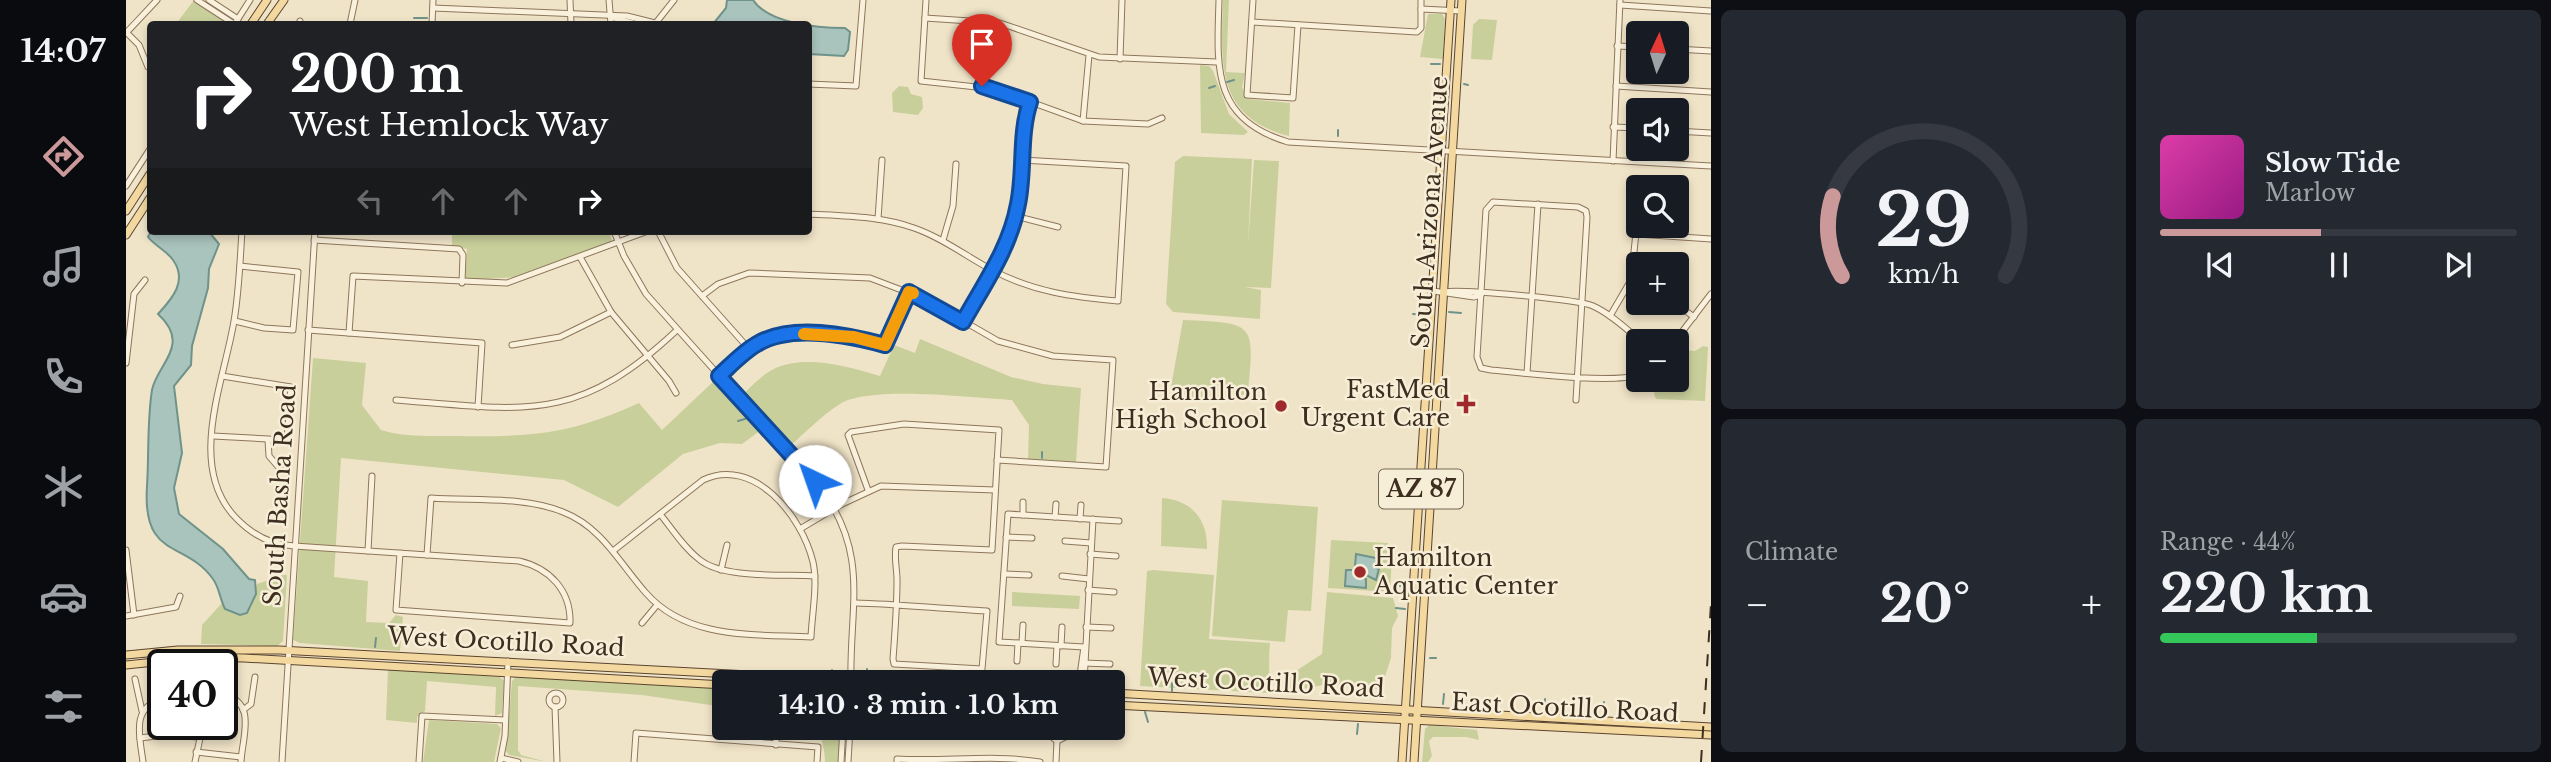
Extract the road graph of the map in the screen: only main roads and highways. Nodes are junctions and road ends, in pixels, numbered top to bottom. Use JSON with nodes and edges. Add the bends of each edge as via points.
{"nodes":[{"id":1,"x":267,"y":0,"type":"edge"},
{"id":2,"x":284,"y":0,"type":"edge"},
{"id":3,"x":1451,"y":0,"type":"edge"},
{"id":4,"x":1462,"y":0,"type":"edge"},
{"id":5,"x":253,"y":21,"type":"edge"},
{"id":6,"x":269,"y":21,"type":"edge"},
{"id":7,"x":147,"y":179,"type":"edge"},
{"id":8,"x":147,"y":203,"type":"edge"},
{"id":9,"x":126,"y":211,"type":"edge"},
{"id":10,"x":126,"y":235,"type":"edge"},
{"id":11,"x":288,"y":655,"type":"junction"},
{"id":12,"x":126,"y":656,"type":"edge"},
{"id":13,"x":126,"y":665,"type":"edge"},
{"id":14,"x":712,"y":674,"type":"edge"},
{"id":15,"x":712,"y":684,"type":"edge"},
{"id":16,"x":1125,"y":694,"type":"edge"},
{"id":17,"x":1125,"y":705,"type":"edge"},
{"id":18,"x":1405,"y":714,"type":"junction"},
{"id":19,"x":1417,"y":715,"type":"junction"},
{"id":20,"x":1532,"y":721,"type":"junction"},
{"id":21,"x":1711,"y":727,"type":"edge"},
{"id":22,"x":1711,"y":735,"type":"edge"},
{"id":23,"x":1402,"y":762,"type":"edge"},
{"id":24,"x":1414,"y":762,"type":"edge"}],
"edges":[{"from":1,"to":5,"type":"main road"},
{"from":2,"to":6,"type":"main road"},
{"from":3,"to":18,"type":"main road","name":"South Arizona Avenue","number":"AZ 87"},
{"from":4,"to":19,"type":"main road","name":"South Arizona Avenue","number":"AZ 87"},
{"from":7,"to":9,"type":"main road"},
{"from":8,"to":10,"type":"main road"},
{"from":11,"to":12,"type":"main road","name":"West Ocotillo Road","via":[[178,650]]},
{"from":11,"to":13,"type":"main road","name":"West Ocotillo Road"},
{"from":11,"to":14,"type":"main road","name":"West Ocotillo Road","via":[[508,661]]},
{"from":11,"to":15,"type":"main road","name":"West Ocotillo Road"},
{"from":16,"to":18,"type":"main road","name":"West Ocotillo Road"},
{"from":17,"to":18,"type":"main road","name":"West Ocotillo Road"},
{"from":18,"to":19,"type":"main road","name":"West Ocotillo Road"},
{"from":18,"to":23,"type":"main road","name":"South Arizona Avenue","number":"AZ 87"},
{"from":19,"to":20,"type":"main road","name":"East Ocotillo Road"},
{"from":19,"to":24,"type":"main road","name":"South Arizona Avenue","number":"AZ 87"},
{"from":20,"to":21,"type":"main road","name":"East Ocotillo Road"},
{"from":20,"to":22,"type":"main road","name":"East Ocotillo Road"}]}
